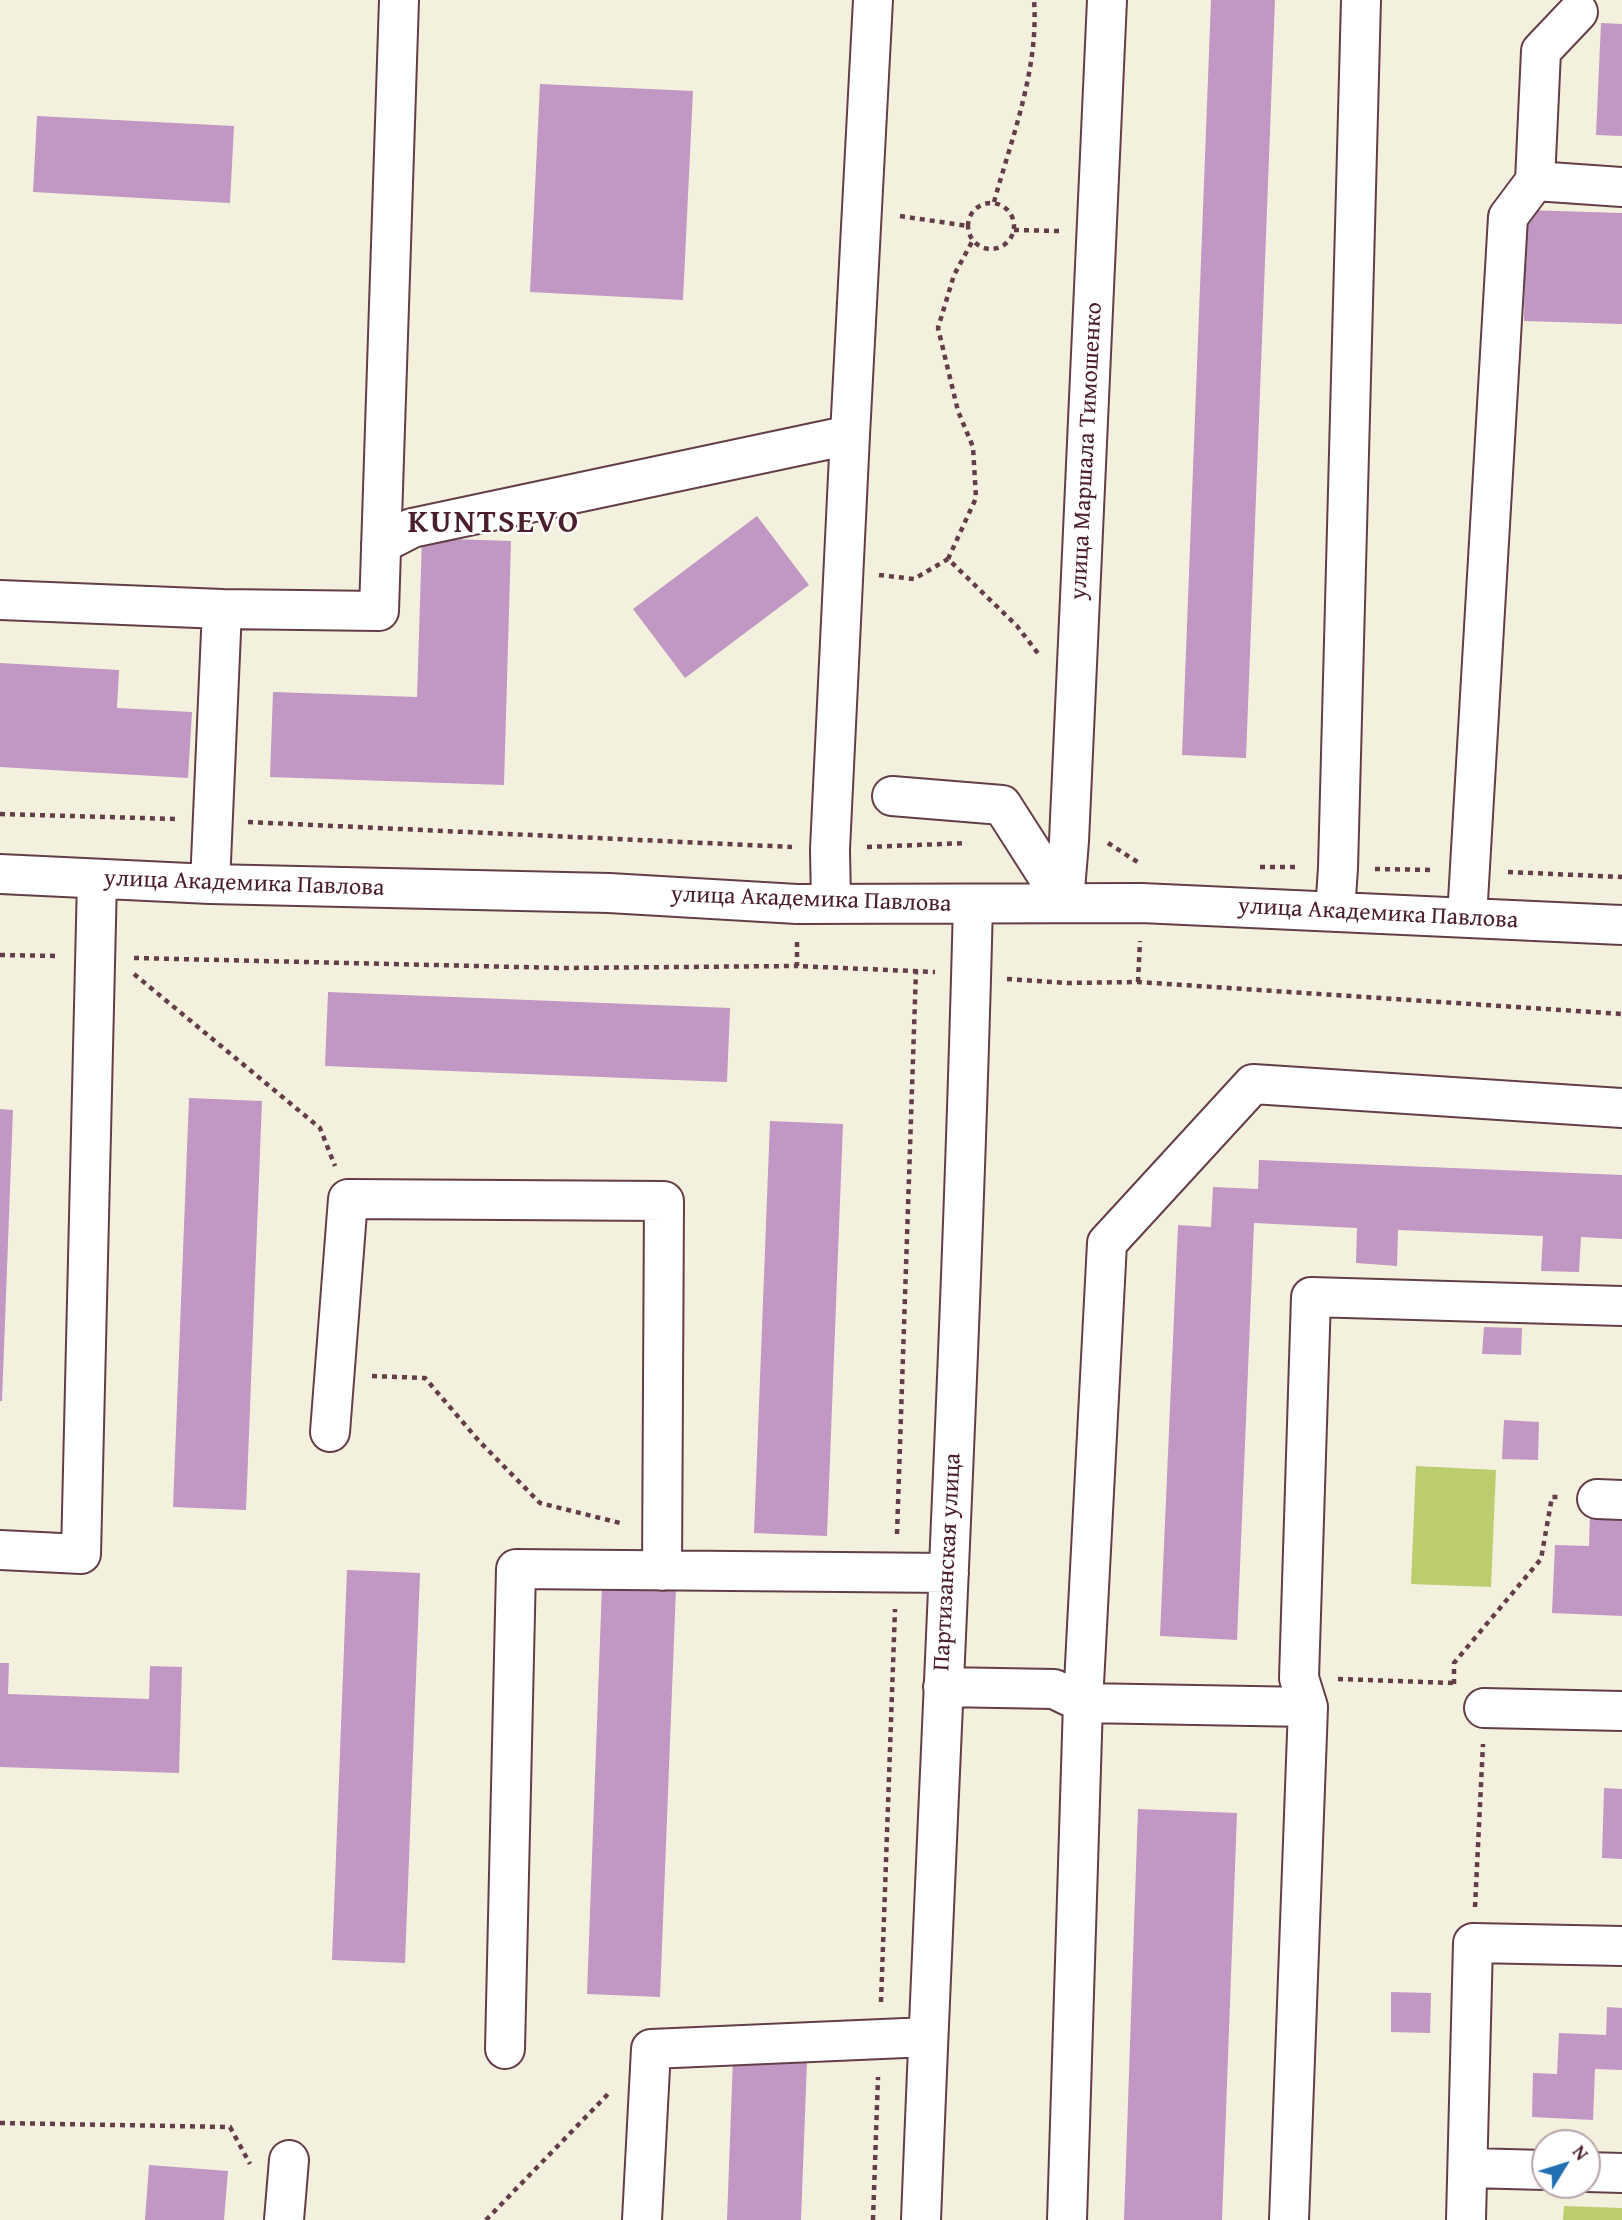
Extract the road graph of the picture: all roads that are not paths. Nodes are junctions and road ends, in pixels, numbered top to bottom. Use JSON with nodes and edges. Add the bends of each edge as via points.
{"nodes":[{"id":1,"x":399,"y":0,"type":"edge"},
{"id":2,"x":873,"y":0,"type":"edge"},
{"id":3,"x":1107,"y":0,"type":"edge"},
{"id":4,"x":1361,"y":0,"type":"edge"},
{"id":5,"x":1578,"y":12,"type":"dead end"},
{"id":6,"x":1535,"y":181,"type":"junction"},
{"id":7,"x":1622,"y":187,"type":"edge"},
{"id":8,"x":850,"y":435,"type":"junction"},
{"id":9,"x":381,"y":544,"type":"junction"},
{"id":10,"x":0,"y":600,"type":"edge"},
{"id":11,"x":222,"y":609,"type":"junction"},
{"id":12,"x":892,"y":796,"type":"dead end"},
{"id":13,"x":0,"y":874,"type":"edge"},
{"id":14,"x":97,"y":880,"type":"junction"},
{"id":15,"x":210,"y":884,"type":"junction"},
{"id":16,"x":1065,"y":902,"type":"junction"},
{"id":17,"x":814,"y":904,"type":"junction"},
{"id":18,"x":973,"y":904,"type":"junction"},
{"id":19,"x":1335,"y":912,"type":"junction"},
{"id":20,"x":1467,"y":918,"type":"junction"},
{"id":21,"x":1622,"y":925,"type":"edge"},
{"id":22,"x":1622,"y":1108,"type":"edge"},
{"id":23,"x":1622,"y":1306,"type":"edge"},
{"id":24,"x":330,"y":1432,"type":"dead end"},
{"id":25,"x":0,"y":1550,"type":"edge"},
{"id":26,"x":662,"y":1571,"type":"junction"},
{"id":27,"x":949,"y":1573,"type":"junction"},
{"id":28,"x":943,"y":1687,"type":"junction"},
{"id":29,"x":1303,"y":1692,"type":"junction"},
{"id":30,"x":1083,"y":1703,"type":"junction"},
{"id":31,"x":1484,"y":1708,"type":"dead end"},
{"id":32,"x":1622,"y":1711,"type":"edge"},
{"id":33,"x":1622,"y":1946,"type":"edge"},
{"id":34,"x":928,"y":2037,"type":"junction"},
{"id":35,"x":505,"y":2049,"type":"dead end"},
{"id":36,"x":289,"y":2160,"type":"dead end"},
{"id":37,"x":1469,"y":2168,"type":"junction"},
{"id":38,"x":1531,"y":2170,"type":"edge"},
{"id":39,"x":1601,"y":2172,"type":"edge"},
{"id":40,"x":1622,"y":2173,"type":"edge"},
{"id":41,"x":284,"y":2220,"type":"edge"},
{"id":42,"x":642,"y":2220,"type":"edge"},
{"id":43,"x":921,"y":2220,"type":"edge"},
{"id":44,"x":1068,"y":2220,"type":"edge"},
{"id":45,"x":1289,"y":2220,"type":"edge"},
{"id":46,"x":1466,"y":2220,"type":"edge"}],
"edges":[{"from":1,"to":9,"type":"street"},
{"from":2,"to":8,"type":"street"},
{"from":3,"to":16,"type":"street","name":"улица Маршала Тимошенко"},
{"from":4,"to":19,"type":"street"},
{"from":5,"to":6,"type":"street","via":[[1541,51]]},
{"from":6,"to":7,"type":"street"},
{"from":6,"to":20,"type":"street","via":[[1508,217]]},
{"from":8,"to":9,"type":"street","via":[[412,528]]},
{"from":8,"to":17,"type":"street","via":[[831,835]]},
{"from":9,"to":11,"type":"street","via":[[379,611]]},
{"from":10,"to":11,"type":"street"},
{"from":11,"to":15,"type":"street"},
{"from":12,"to":16,"type":"street","via":[[1002,805]]},
{"from":13,"to":14,"type":"street","name":"улица Академика Павлова"},
{"from":14,"to":15,"type":"street","name":"улица Академика Павлова"},
{"from":14,"to":25,"type":"street","via":[[81,1554]]},
{"from":15,"to":17,"type":"street","name":"улица Академика Павлова","via":[[608,893]]},
{"from":16,"to":18,"type":"street","name":"улица Академика Павлова"},
{"from":16,"to":19,"type":"street","name":"улица Академика Павлова"},
{"from":17,"to":18,"type":"street","name":"улица Академика Павлова"},
{"from":18,"to":27,"type":"street","name":"Партизанская улица"},
{"from":19,"to":20,"type":"street","name":"улица Академика Павлова"},
{"from":20,"to":21,"type":"street","name":"улица Академика Павлова"},
{"from":22,"to":30,"type":"street","via":[[1253,1084],[1107,1243]]},
{"from":23,"to":29,"type":"street","via":[[1311,1297]]},
{"from":24,"to":26,"type":"street","via":[[348,1199],[664,1200]]},
{"from":26,"to":27,"type":"street"},
{"from":26,"to":35,"type":"street","via":[[516,1569]]},
{"from":27,"to":28,"type":"street","name":"Партизанская улица"},
{"from":28,"to":30,"type":"street","via":[[1054,1689]]},
{"from":28,"to":34,"type":"street","name":"Партизанская улица"},
{"from":29,"to":30,"type":"street"},
{"from":29,"to":45,"type":"street"},
{"from":30,"to":44,"type":"street"},
{"from":31,"to":32,"type":"street"},
{"from":33,"to":37,"type":"street","via":[[1473,1942]]},
{"from":34,"to":42,"type":"street","via":[[651,2049]]},
{"from":34,"to":43,"type":"street","name":"Партизанская улица"},
{"from":36,"to":41,"type":"street"},
{"from":37,"to":38,"type":"street"},
{"from":37,"to":46,"type":"street"},
{"from":39,"to":40,"type":"street"}]}
